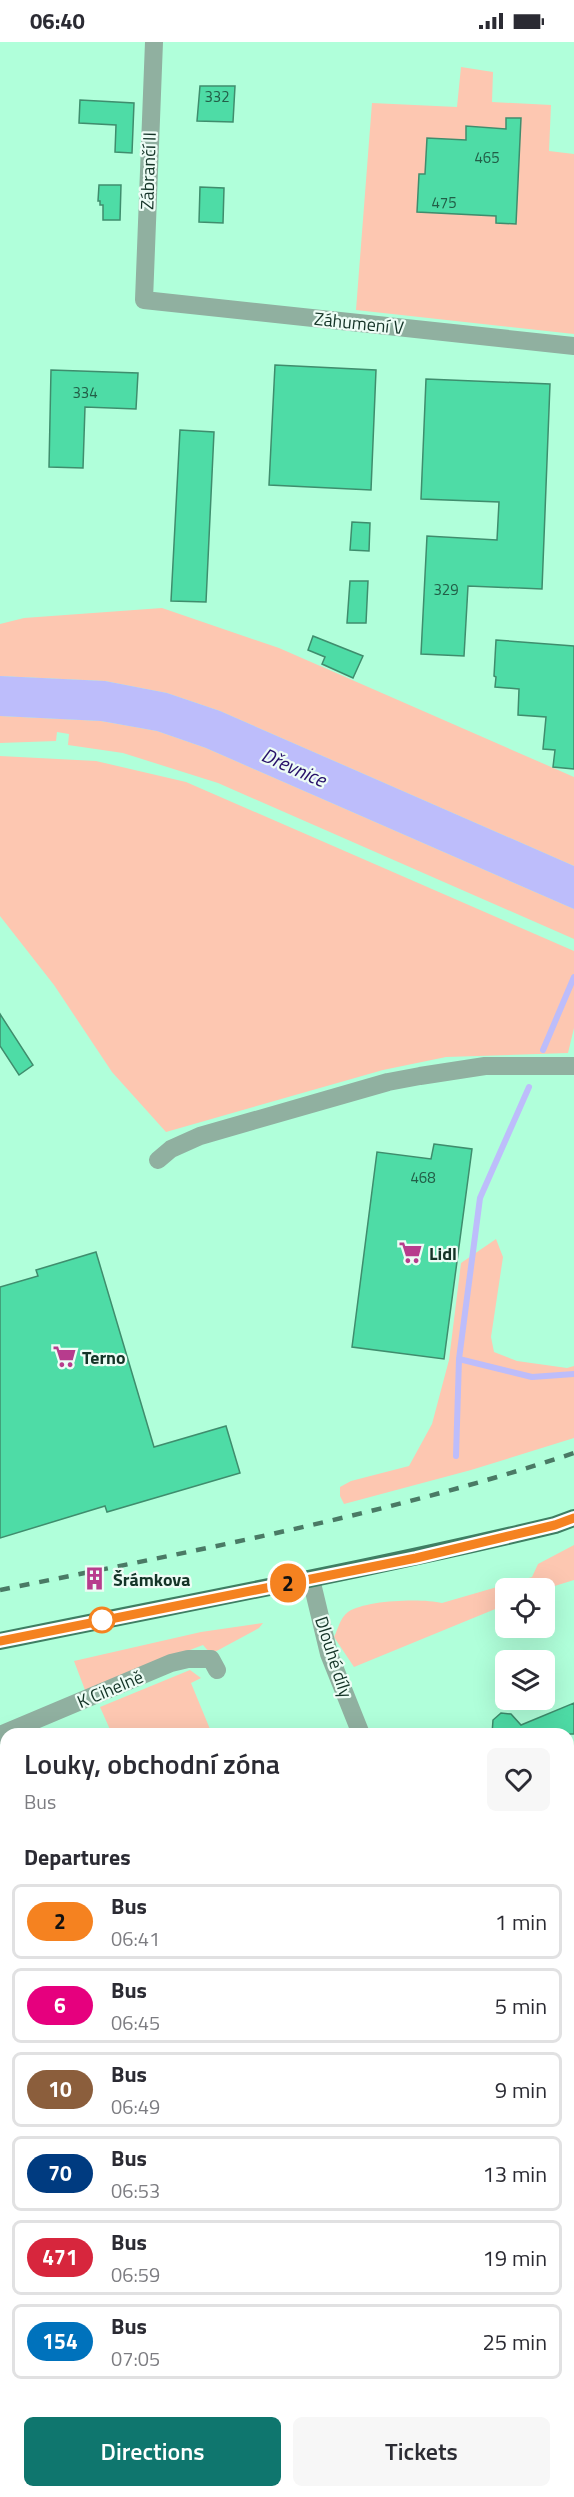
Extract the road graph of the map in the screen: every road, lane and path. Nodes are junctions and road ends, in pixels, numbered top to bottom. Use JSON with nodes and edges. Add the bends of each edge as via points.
{"nodes":[{"id":1,"x":153,"y":42,"type":"edge"},
{"id":2,"x":144,"y":300,"type":"joint"},
{"id":3,"x":574,"y":345,"type":"edge"},
{"id":4,"x":574,"y":1066,"type":"edge"},
{"id":5,"x":158,"y":1160,"type":"dead end"},
{"id":6,"x":574,"y":1518,"type":"edge"},
{"id":7,"x":311,"y":1579,"type":"junction"},
{"id":8,"x":0,"y":1641,"type":"edge"},
{"id":9,"x":217,"y":1670,"type":"dead end"},
{"id":10,"x":17,"y":1728,"type":"edge"},
{"id":11,"x":359,"y":1728,"type":"edge"}],
"edges":[{"from":1,"to":2,"type":"street","name":"Zábrančí II"},
{"from":2,"to":3,"type":"street","name":"Záhumení V"},
{"from":4,"to":5,"type":"street","via":[[485,1066],[388,1082],[200,1136],[171,1149]]},
{"from":6,"to":7,"type":"main road","via":[[416,1558]]},
{"from":7,"to":8,"type":"main road"},
{"from":7,"to":11,"type":"street","name":"Dlouhé díly","via":[[329,1654]]},
{"from":9,"to":10,"type":"street","name":"K Cihelně","via":[[211,1659],[171,1663]]}]}
